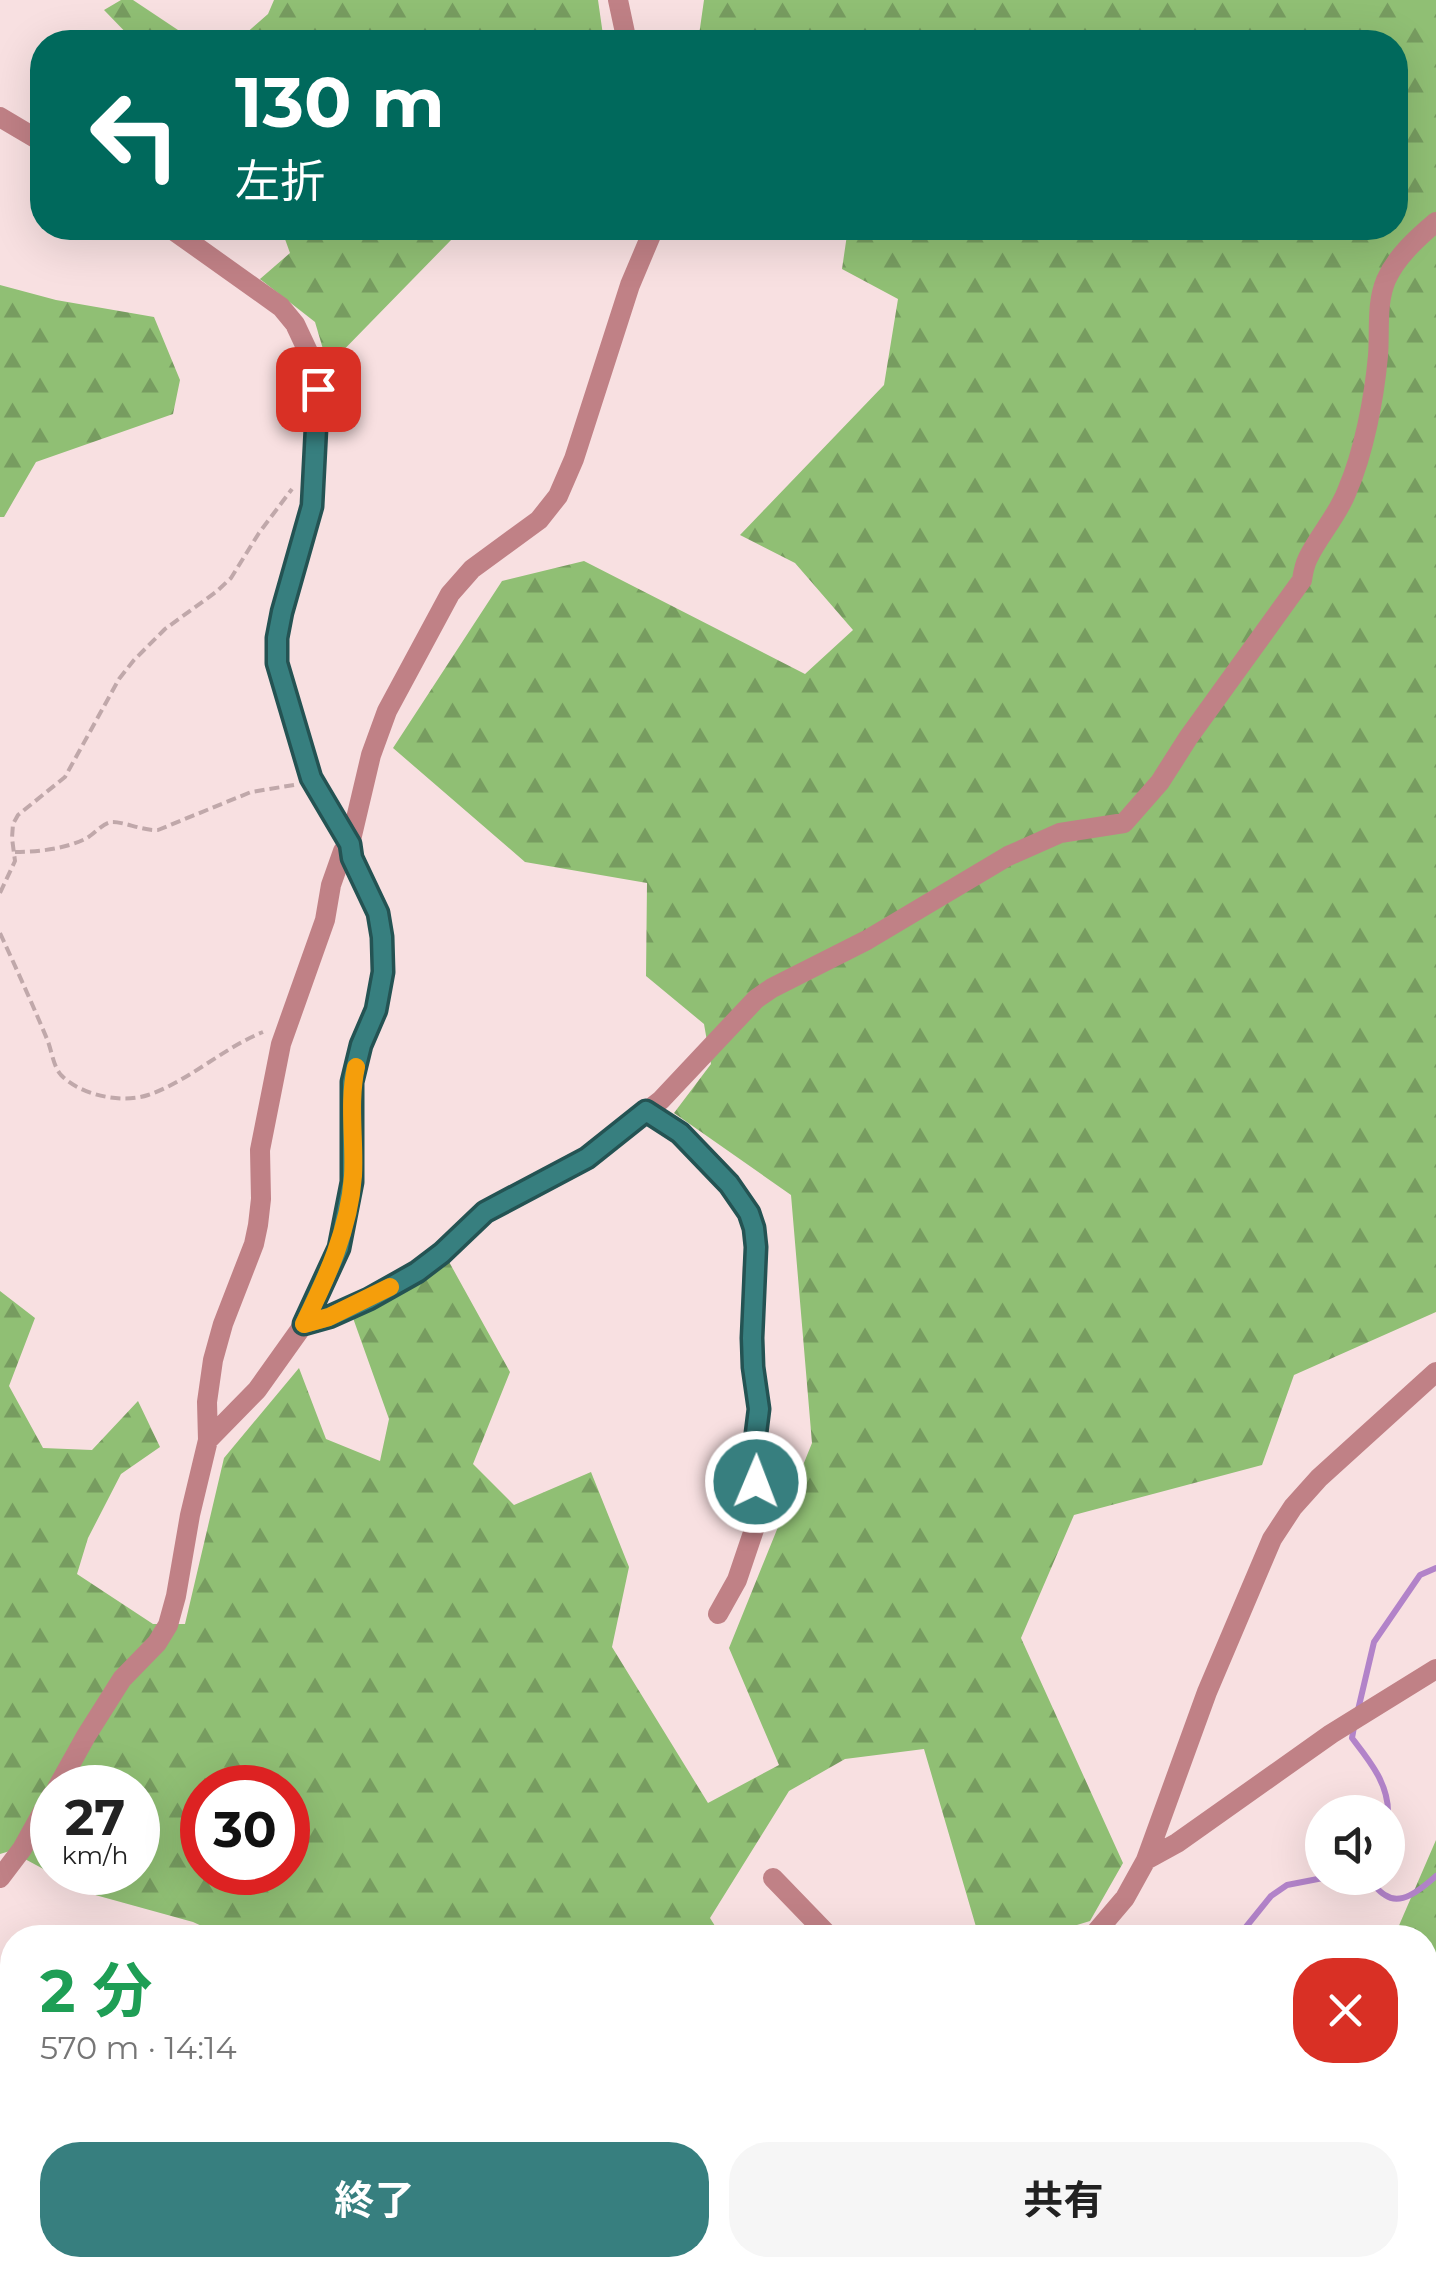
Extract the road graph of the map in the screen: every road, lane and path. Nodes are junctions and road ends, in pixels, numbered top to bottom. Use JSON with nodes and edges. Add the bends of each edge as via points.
{"nodes":[{"id":1,"x":618,"y":0,"type":"edge"},
{"id":2,"x":624,"y":30,"type":"edge"},
{"id":3,"x":0,"y":117,"type":"edge"},
{"id":4,"x":30,"y":135,"type":"edge"},
{"id":5,"x":1436,"y":222,"type":"edge"},
{"id":6,"x":187,"y":240,"type":"edge"},
{"id":7,"x":649,"y":240,"type":"edge"},
{"id":8,"x":312,"y":469,"type":"junction"},
{"id":9,"x":313,"y":782,"type":"junction"},
{"id":10,"x":350,"y":844,"type":"junction"},
{"id":11,"x":14,"y":852,"type":"junction"},
{"id":12,"x":0,"y":893,"type":"edge"},
{"id":13,"x":0,"y":933,"type":"edge"},
{"id":14,"x":287,"y":1028,"type":"junction"},
{"id":15,"x":646,"y":1111,"type":"junction"},
{"id":16,"x":304,"y":1324,"type":"junction"},
{"id":17,"x":1436,"y":1372,"type":"edge"},
{"id":18,"x":208,"y":1440,"type":"junction"},
{"id":19,"x":718,"y":1614,"type":"dead end"},
{"id":20,"x":1436,"y":1669,"type":"edge"},
{"id":21,"x":70,"y":1765,"type":"edge"},
{"id":22,"x":30,"y":1835,"type":"edge"},
{"id":23,"x":1146,"y":1860,"type":"junction"},
{"id":24,"x":0,"y":1878,"type":"edge"},
{"id":25,"x":773,"y":1878,"type":"dead end"},
{"id":26,"x":818,"y":1925,"type":"edge"},
{"id":27,"x":1103,"y":1925,"type":"edge"}],
"edges":[{"from":1,"to":2,"type":"street"},
{"from":3,"to":4,"type":"street"},
{"from":5,"to":15,"type":"street","via":[[1396,261],[1385,282],[1374,386],[1348,491],[1307,559],[1302,580],[1139,809],[1124,823],[1060,833],[1008,856],[772,988]]},
{"from":6,"to":8,"type":"street","via":[[295,324],[318,389]]},
{"from":7,"to":10,"type":"street","via":[[558,496],[539,520],[472,569],[450,594],[387,712]]},
{"from":8,"to":9,"type":"street","via":[[312,506],[284,600],[277,663]]},
{"from":8,"to":11,"type":"path","via":[[276,509],[231,578],[166,629],[119,679],[64,777],[18,815]]},
{"from":9,"to":10,"type":"street"},
{"from":9,"to":11,"type":"path","via":[[251,792],[158,830],[112,822],[68,846]]},
{"from":10,"to":14,"type":"street","via":[[331,884],[326,920]]},
{"from":10,"to":16,"type":"street","via":[[378,913],[383,972],[352,1082],[352,1182],[339,1248]]},
{"from":11,"to":12,"type":"path"},
{"from":13,"to":14,"type":"path","via":[[56,1069],[74,1085],[110,1098],[148,1095],[241,1040]]},
{"from":14,"to":18,"type":"street","via":[[260,1150],[258,1225],[213,1360]]},
{"from":15,"to":16,"type":"street","via":[[587,1158],[485,1212],[417,1272]]},
{"from":15,"to":19,"type":"street","via":[[680,1133],[729,1184],[754,1228],[754,1449],[762,1509],[738,1580]]},
{"from":16,"to":18,"type":"street","via":[[257,1390]]},
{"from":17,"to":23,"type":"street","via":[[1319,1478],[1272,1539]]},
{"from":18,"to":21,"type":"street","via":[[168,1625],[122,1679]]},
{"from":20,"to":23,"type":"street"},
{"from":22,"to":24,"type":"street"},
{"from":23,"to":27,"type":"street"},
{"from":25,"to":26,"type":"street"}]}
